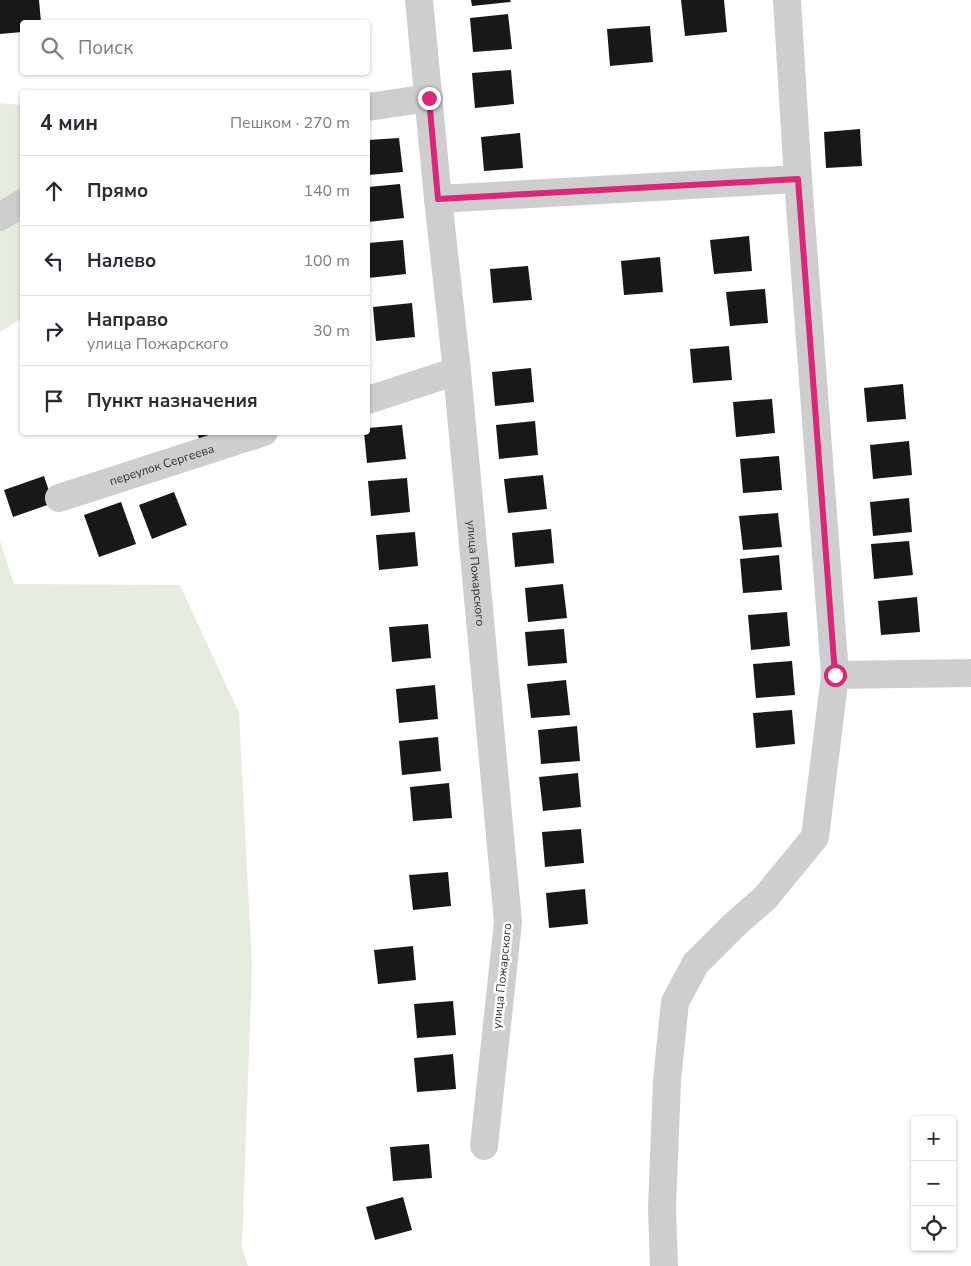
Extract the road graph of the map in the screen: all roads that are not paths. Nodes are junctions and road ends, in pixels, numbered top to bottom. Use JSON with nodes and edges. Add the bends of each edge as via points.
{"nodes":[{"id":1,"x":419,"y":0,"type":"edge"},
{"id":2,"x":787,"y":0,"type":"edge"},
{"id":3,"x":429,"y":98,"type":"junction"},
{"id":4,"x":370,"y":107,"type":"edge"},
{"id":5,"x":798,"y":179,"type":"junction"},
{"id":6,"x":438,"y":199,"type":"junction"},
{"id":7,"x":20,"y":204,"type":"edge"},
{"id":8,"x":0,"y":217,"type":"edge"},
{"id":9,"x":457,"y":371,"type":"junction"},
{"id":10,"x":370,"y":399,"type":"edge"},
{"id":11,"x":255,"y":435,"type":"edge"},
{"id":12,"x":59,"y":498,"type":"dead end"},
{"id":13,"x":971,"y":673,"type":"edge"},
{"id":14,"x":835,"y":675,"type":"junction"},
{"id":15,"x":484,"y":1146,"type":"dead end"},
{"id":16,"x":664,"y":1266,"type":"edge"}],
"edges":[{"from":1,"to":3,"type":"street","name":"улица Пожарского"},
{"from":2,"to":5,"type":"street"},
{"from":3,"to":4,"type":"street"},
{"from":3,"to":6,"type":"street","name":"улица Пожарского"},
{"from":5,"to":6,"type":"street"},
{"from":5,"to":14,"type":"street"},
{"from":6,"to":9,"type":"street","name":"улица Пожарского"},
{"from":7,"to":8,"type":"street"},
{"from":9,"to":10,"type":"street"},
{"from":9,"to":15,"type":"street","name":"улица Пожарского","via":[[508,922]]},
{"from":11,"to":12,"type":"street","name":"переулок Сергеева"},
{"from":13,"to":14,"type":"street"},
{"from":14,"to":16,"type":"street","via":[[815,837],[765,898],[696,963],[675,1002],[667,1081]]}]}
